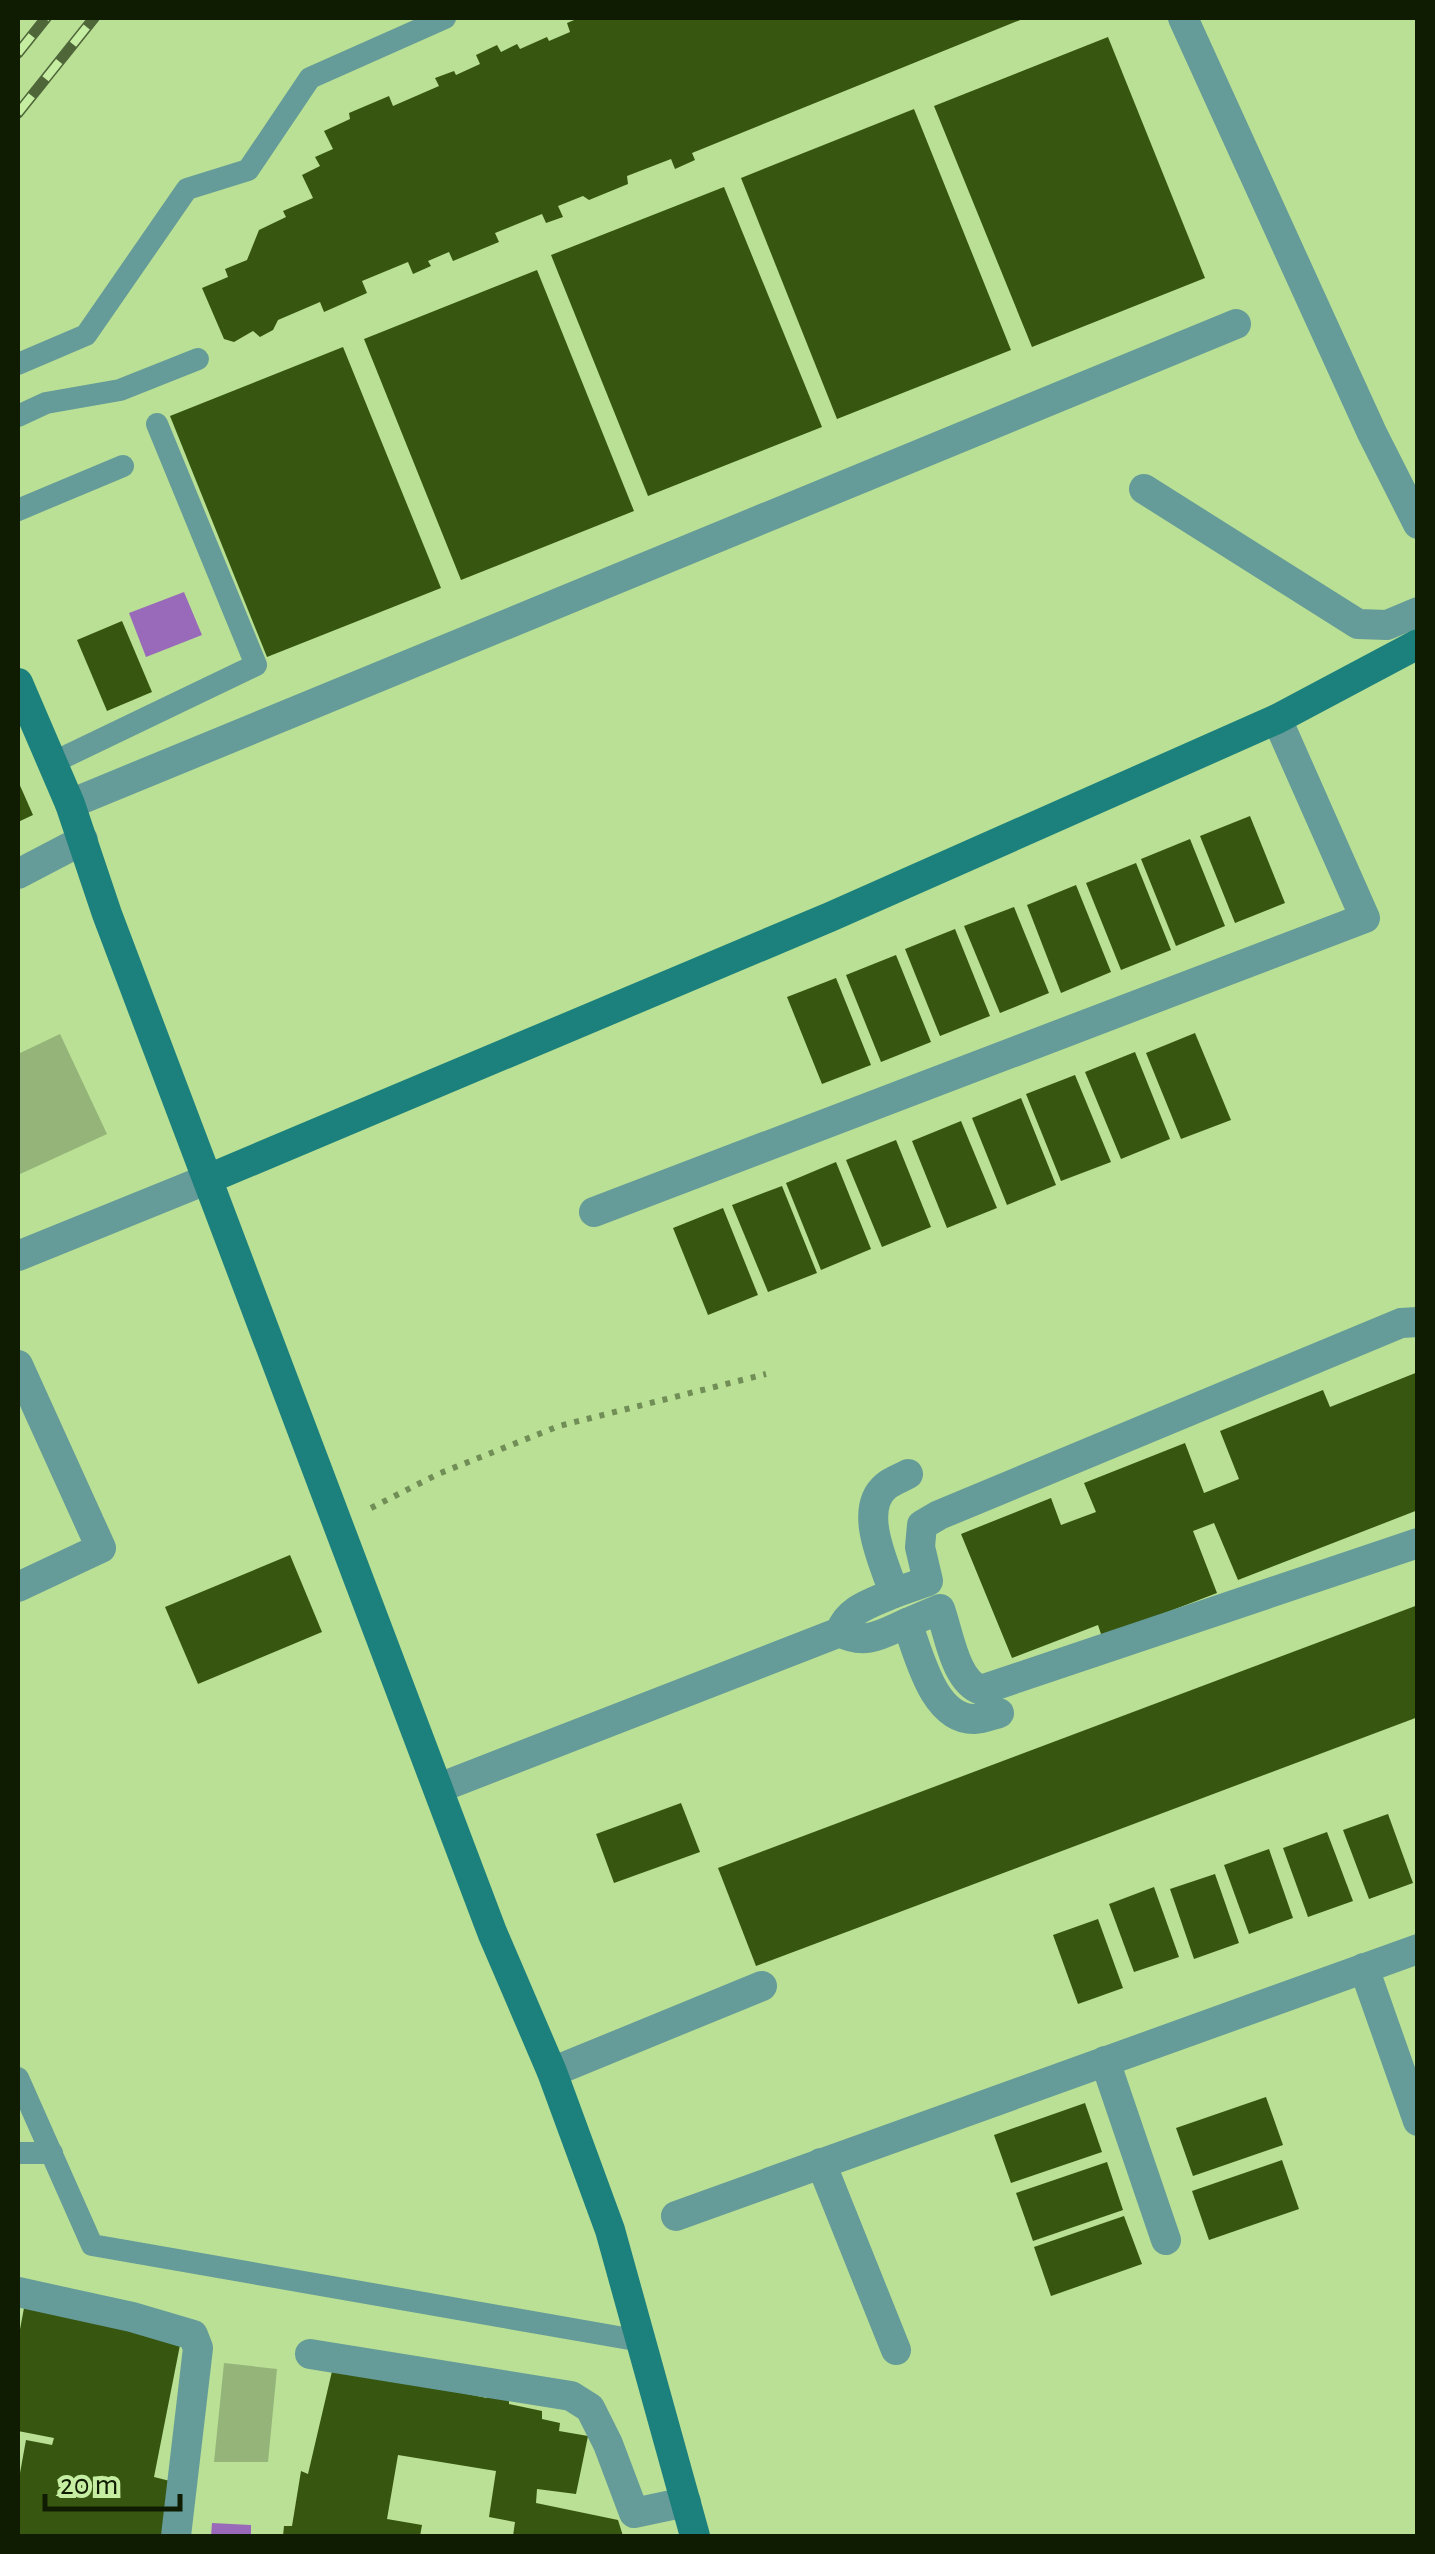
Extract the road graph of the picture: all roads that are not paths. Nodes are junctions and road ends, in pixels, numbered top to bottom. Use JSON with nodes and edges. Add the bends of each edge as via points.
{"nodes":[{"id":1,"x":445,"y":18,"type":"edge"},
{"id":2,"x":1184,"y":18,"type":"edge"},
{"id":3,"x":1236,"y":324,"type":"dead end"},
{"id":4,"x":198,"y":359,"type":"dead end"},
{"id":5,"x":18,"y":364,"type":"edge"},
{"id":6,"x":18,"y":416,"type":"edge"},
{"id":7,"x":157,"y":424,"type":"dead end"},
{"id":8,"x":123,"y":466,"type":"dead end"},
{"id":9,"x":1144,"y":489,"type":"dead end"},
{"id":10,"x":18,"y":510,"type":"edge"},
{"id":11,"x":1418,"y":524,"type":"edge"},
{"id":12,"x":1418,"y":612,"type":"edge"},
{"id":13,"x":1418,"y":644,"type":"edge"},
{"id":14,"x":18,"y":682,"type":"edge"},
{"id":15,"x":1277,"y":720,"type":"junction"},
{"id":16,"x":52,"y":763,"type":"junction"},
{"id":17,"x":70,"y":804,"type":"junction"},
{"id":18,"x":83,"y":840,"type":"junction"},
{"id":19,"x":18,"y":874,"type":"edge"},
{"id":20,"x":208,"y":1180,"type":"junction"},
{"id":21,"x":594,"y":1212,"type":"dead end"},
{"id":22,"x":18,"y":1256,"type":"edge"},
{"id":23,"x":1418,"y":1322,"type":"edge"},
{"id":24,"x":18,"y":1365,"type":"edge"},
{"id":25,"x":908,"y":1474,"type":"dead end"},
{"id":26,"x":1418,"y":1543,"type":"edge"},
{"id":27,"x":928,"y":1581,"type":"junction"},
{"id":28,"x":18,"y":1587,"type":"edge"},
{"id":29,"x":894,"y":1594,"type":"junction"},
{"id":30,"x":940,"y":1610,"type":"junction"},
{"id":31,"x":907,"y":1624,"type":"junction"},
{"id":32,"x":840,"y":1632,"type":"junction"},
{"id":33,"x":999,"y":1713,"type":"dead end"},
{"id":34,"x":439,"y":1788,"type":"junction"},
{"id":35,"x":1418,"y":1949,"type":"edge"},
{"id":36,"x":1364,"y":1968,"type":"junction"},
{"id":37,"x":762,"y":1986,"type":"dead end"},
{"id":38,"x":1105,"y":2060,"type":"junction"},
{"id":39,"x":552,"y":2072,"type":"junction"},
{"id":40,"x":18,"y":2078,"type":"edge"},
{"id":41,"x":1418,"y":2121,"type":"edge"},
{"id":42,"x":18,"y":2153,"type":"edge"},
{"id":43,"x":52,"y":2154,"type":"junction"},
{"id":44,"x":821,"y":2163,"type":"junction"},
{"id":45,"x":676,"y":2216,"type":"dead end"},
{"id":46,"x":1166,"y":2240,"type":"dead end"},
{"id":47,"x":18,"y":2292,"type":"edge"},
{"id":48,"x":641,"y":2341,"type":"junction"},
{"id":49,"x":896,"y":2350,"type":"dead end"},
{"id":50,"x":310,"y":2354,"type":"dead end"},
{"id":51,"x":686,"y":2502,"type":"junction"},
{"id":52,"x":638,"y":2525,"type":"edge"},
{"id":53,"x":176,"y":2536,"type":"edge"},
{"id":54,"x":695,"y":2536,"type":"edge"}],
"edges":[{"from":1,"to":5,"type":"lane","via":[[310,78],[248,170],[188,189],[86,335]]},
{"from":2,"to":11,"type":"street"},
{"from":3,"to":17,"type":"street"},
{"from":4,"to":6,"type":"lane","via":[[120,390],[46,403]]},
{"from":7,"to":16,"type":"lane","via":[[256,666]]},
{"from":8,"to":10,"type":"lane"},
{"from":9,"to":12,"type":"street","via":[[1358,624],[1387,626]]},
{"from":13,"to":15,"type":"street"},
{"from":14,"to":16,"type":"street"},
{"from":15,"to":20,"type":"street"},
{"from":15,"to":21,"type":"street","via":[[1365,918]]},
{"from":16,"to":17,"type":"street"},
{"from":17,"to":18,"type":"street"},
{"from":18,"to":19,"type":"street"},
{"from":18,"to":20,"type":"street"},
{"from":20,"to":22,"type":"street"},
{"from":20,"to":34,"type":"street"},
{"from":23,"to":27,"type":"street","via":[[939,1515],[922,1525]]},
{"from":24,"to":28,"type":"street","via":[[101,1548]]},
{"from":25,"to":29,"type":"street","via":[[885,1486],[874,1503],[875,1532]]},
{"from":26,"to":30,"type":"street","via":[[982,1690],[963,1676]]},
{"from":27,"to":29,"type":"street"},
{"from":27,"to":30,"type":"street"},
{"from":29,"to":32,"type":"street","via":[[853,1612]]},
{"from":30,"to":31,"type":"street"},
{"from":31,"to":32,"type":"street","via":[[864,1640]]},
{"from":31,"to":33,"type":"street","via":[[936,1695],[954,1713],[973,1720]]},
{"from":32,"to":34,"type":"street"},
{"from":34,"to":39,"type":"street"},
{"from":35,"to":36,"type":"street"},
{"from":36,"to":38,"type":"street"},
{"from":36,"to":41,"type":"street"},
{"from":37,"to":39,"type":"street"},
{"from":38,"to":44,"type":"street"},
{"from":38,"to":46,"type":"street"},
{"from":39,"to":48,"type":"street","via":[[610,2230]]},
{"from":40,"to":43,"type":"lane"},
{"from":42,"to":43,"type":"lane"},
{"from":43,"to":48,"type":"lane","via":[[92,2246]]},
{"from":44,"to":45,"type":"street"},
{"from":44,"to":49,"type":"street"},
{"from":47,"to":53,"type":"street","via":[[193,2335],[198,2348]]},
{"from":48,"to":51,"type":"street"},
{"from":50,"to":52,"type":"street","via":[[571,2396],[590,2408]]},
{"from":51,"to":52,"type":"street"},
{"from":51,"to":54,"type":"street"}]}
